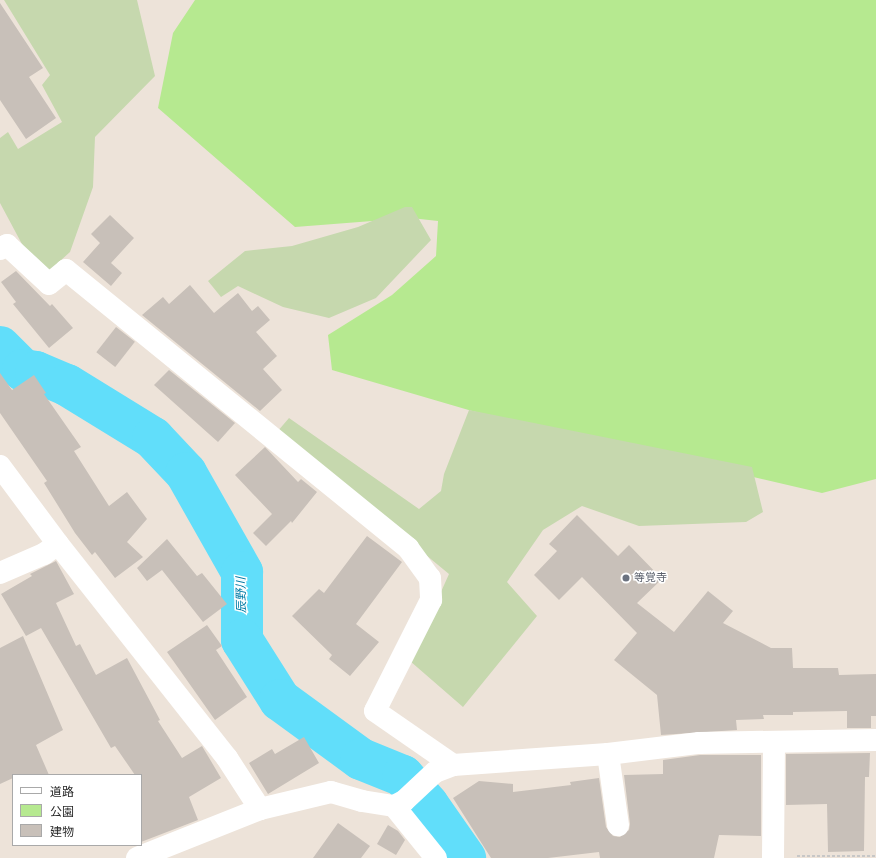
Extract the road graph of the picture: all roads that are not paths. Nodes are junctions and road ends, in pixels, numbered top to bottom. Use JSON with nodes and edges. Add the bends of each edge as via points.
{"nodes":[{"id":1,"x":0,"y":249,"type":"edge"},
{"id":2,"x":0,"y":466,"type":"edge"},
{"id":3,"x":58,"y":544,"type":"junction"},
{"id":4,"x":0,"y":573,"type":"edge"},
{"id":5,"x":876,"y":740,"type":"edge"},
{"id":6,"x":774,"y":742,"type":"junction"},
{"id":7,"x":608,"y":754,"type":"junction"},
{"id":8,"x":444,"y":769,"type":"junction"},
{"id":9,"x":399,"y":804,"type":"junction"},
{"id":10,"x":260,"y":809,"type":"junction"},
{"id":11,"x":618,"y":825,"type":"dead end"},
{"id":12,"x":179,"y":850,"type":"edge"},
{"id":13,"x":773,"y":857,"type":"edge"},
{"id":14,"x":137,"y":858,"type":"edge"},
{"id":15,"x":436,"y":858,"type":"edge"}],
"edges":[{"from":1,"to":8,"type":"street","via":[[7,244],[50,284],[66,270],[408,548],[430,578],[431,600],[375,711]]},
{"from":2,"to":3,"type":"street"},
{"from":3,"to":4,"type":"street","via":[[44,554]]},
{"from":3,"to":10,"type":"street","via":[[227,758]]},
{"from":5,"to":6,"type":"street"},
{"from":6,"to":7,"type":"street","via":[[699,743]]},
{"from":6,"to":13,"type":"street"},
{"from":7,"to":8,"type":"street"},
{"from":7,"to":11,"type":"street"},
{"from":8,"to":9,"type":"street"},
{"from":9,"to":10,"type":"street","via":[[362,801],[331,792]]},
{"from":9,"to":15,"type":"street"},
{"from":10,"to":12,"type":"street"},
{"from":12,"to":14,"type":"street"}]}
